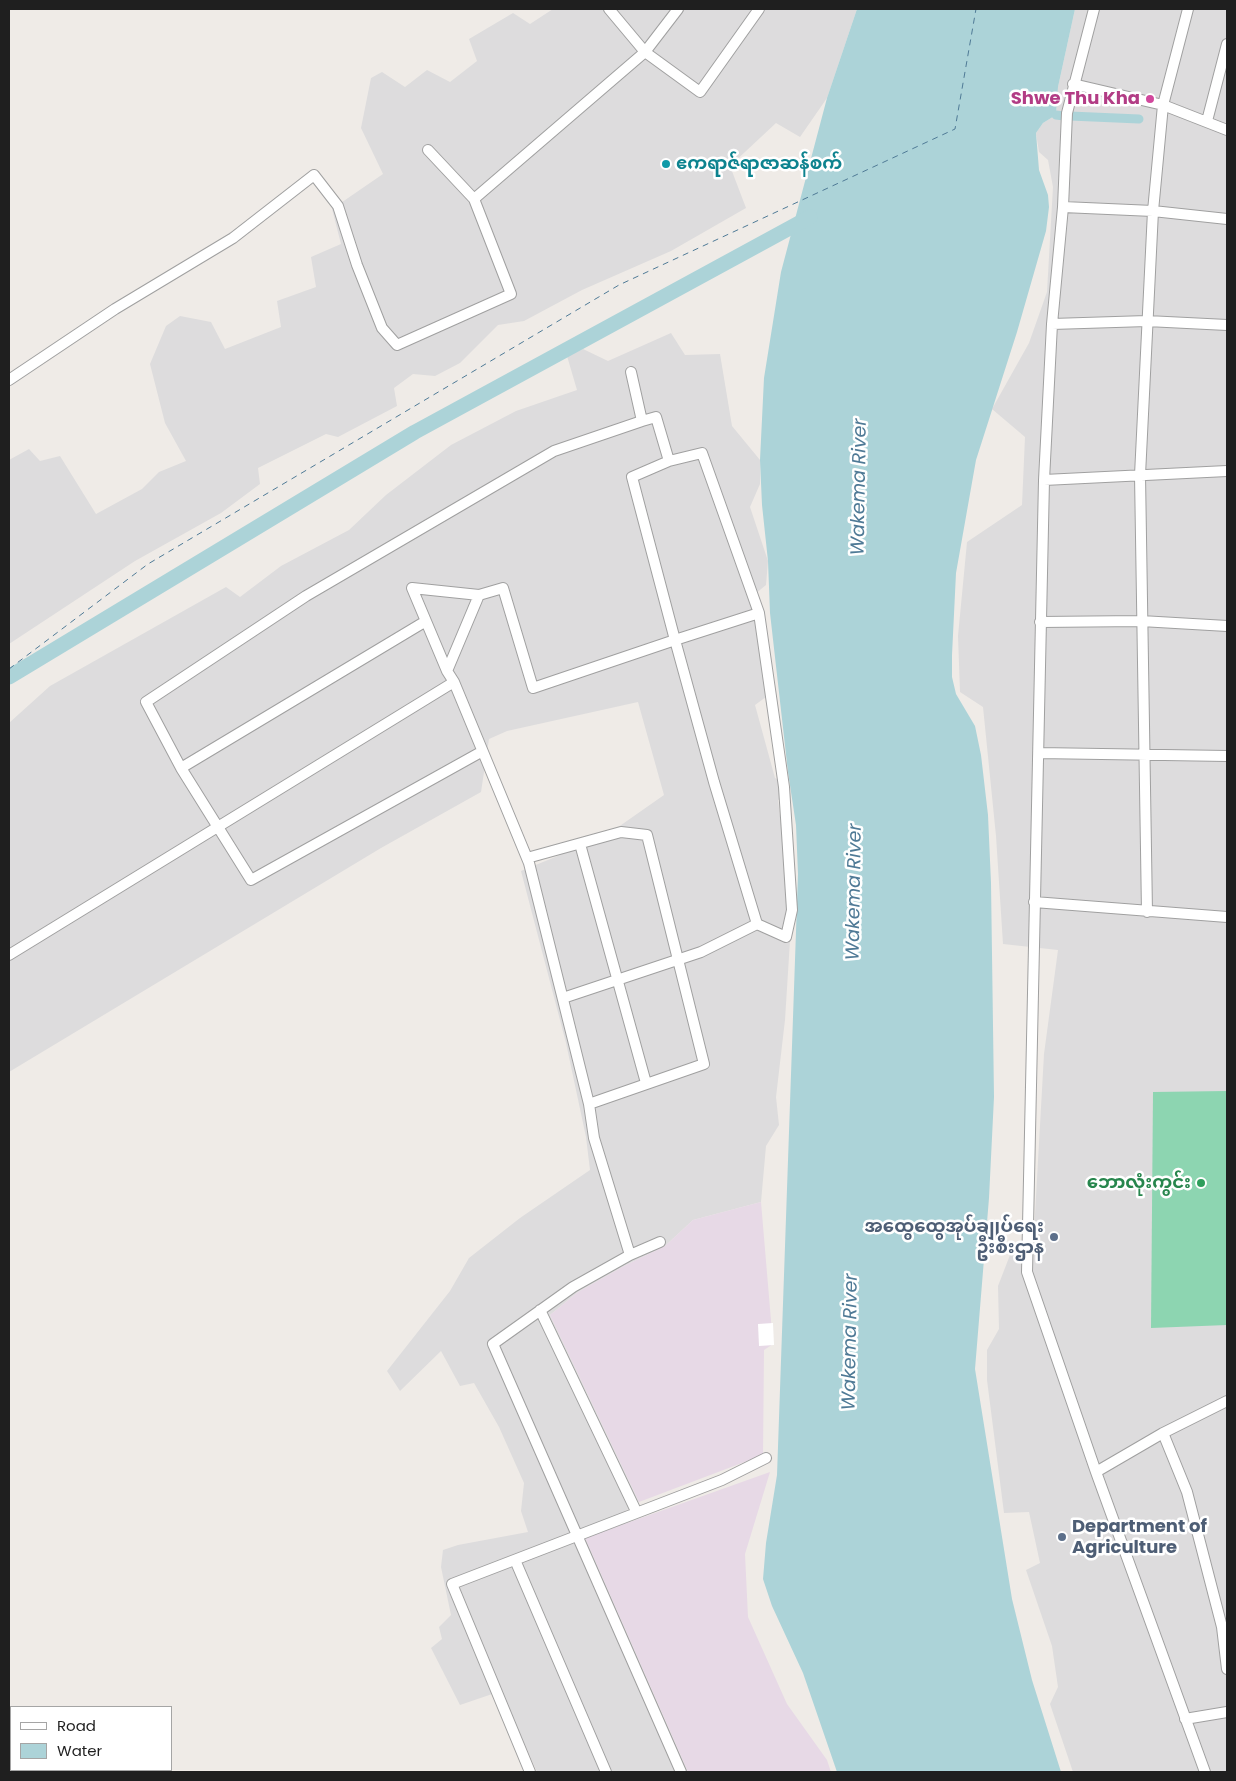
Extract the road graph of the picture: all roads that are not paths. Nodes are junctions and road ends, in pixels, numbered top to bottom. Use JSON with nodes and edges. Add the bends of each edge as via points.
{"nodes":[{"id":1,"x":609,"y":9,"type":"edge"},
{"id":2,"x":678,"y":9,"type":"edge"},
{"id":3,"x":759,"y":9,"type":"edge"},
{"id":4,"x":1094,"y":9,"type":"edge"},
{"id":5,"x":1188,"y":9,"type":"edge"},
{"id":6,"x":1227,"y":44,"type":"edge"},
{"id":7,"x":645,"y":52,"type":"junction"},
{"id":8,"x":1073,"y":84,"type":"junction"},
{"id":9,"x":1163,"y":105,"type":"junction"},
{"id":10,"x":1207,"y":121,"type":"junction"},
{"id":11,"x":1227,"y":130,"type":"edge"},
{"id":12,"x":428,"y":150,"type":"dead end"},
{"id":13,"x":474,"y":199,"type":"junction"},
{"id":14,"x":1063,"y":207,"type":"junction"},
{"id":15,"x":1153,"y":211,"type":"junction"},
{"id":16,"x":1227,"y":220,"type":"edge"},
{"id":17,"x":1147,"y":321,"type":"junction"},
{"id":18,"x":1052,"y":324,"type":"junction"},
{"id":19,"x":1227,"y":325,"type":"edge"},
{"id":20,"x":631,"y":372,"type":"dead end"},
{"id":21,"x":9,"y":380,"type":"edge"},
{"id":22,"x":642,"y":421,"type":"junction"},
{"id":23,"x":669,"y":461,"type":"junction"},
{"id":24,"x":1227,"y":471,"type":"edge"},
{"id":25,"x":1140,"y":474,"type":"junction"},
{"id":26,"x":1044,"y":480,"type":"junction"},
{"id":27,"x":479,"y":595,"type":"junction"},
{"id":28,"x":759,"y":613,"type":"junction"},
{"id":29,"x":426,"y":621,"type":"junction"},
{"id":30,"x":1141,"y":621,"type":"junction"},
{"id":31,"x":1040,"y":622,"type":"junction"},
{"id":32,"x":1227,"y":626,"type":"edge"},
{"id":33,"x":675,"y":640,"type":"junction"},
{"id":34,"x":447,"y":671,"type":"junction"},
{"id":35,"x":454,"y":682,"type":"junction"},
{"id":36,"x":481,"y":752,"type":"junction"},
{"id":37,"x":1039,"y":753,"type":"junction"},
{"id":38,"x":1144,"y":756,"type":"junction"},
{"id":39,"x":1227,"y":756,"type":"edge"},
{"id":40,"x":181,"y":768,"type":"junction"},
{"id":41,"x":218,"y":826,"type":"junction"},
{"id":42,"x":580,"y":844,"type":"junction"},
{"id":43,"x":527,"y":858,"type":"junction"},
{"id":44,"x":1034,"y":902,"type":"junction"},
{"id":45,"x":1147,"y":912,"type":"junction"},
{"id":46,"x":1227,"y":917,"type":"edge"},
{"id":47,"x":757,"y":924,"type":"junction"},
{"id":48,"x":9,"y":955,"type":"edge"},
{"id":49,"x":678,"y":960,"type":"junction"},
{"id":50,"x":619,"y":980,"type":"junction"},
{"id":51,"x":563,"y":998,"type":"junction"},
{"id":52,"x":646,"y":1083,"type":"junction"},
{"id":53,"x":589,"y":1104,"type":"junction"},
{"id":54,"x":660,"y":1242,"type":"dead end"},
{"id":55,"x":630,"y":1255,"type":"junction"},
{"id":56,"x":540,"y":1310,"type":"junction"},
{"id":57,"x":1227,"y":1401,"type":"edge"},
{"id":58,"x":1163,"y":1433,"type":"junction"},
{"id":59,"x":766,"y":1458,"type":"dead end"},
{"id":60,"x":1096,"y":1472,"type":"junction"},
{"id":61,"x":636,"y":1511,"type":"junction"},
{"id":62,"x":576,"y":1535,"type":"junction"},
{"id":63,"x":515,"y":1560,"type":"junction"},
{"id":64,"x":1227,"y":1669,"type":"edge"},
{"id":65,"x":1227,"y":1712,"type":"edge"},
{"id":66,"x":1185,"y":1719,"type":"junction"},
{"id":67,"x":530,"y":1772,"type":"edge"},
{"id":68,"x":606,"y":1772,"type":"edge"},
{"id":69,"x":681,"y":1772,"type":"edge"},
{"id":70,"x":1205,"y":1772,"type":"edge"}],
"edges":[{"from":1,"to":7,"type":"street"},
{"from":2,"to":7,"type":"street"},
{"from":3,"to":7,"type":"street","via":[[700,92]]},
{"from":4,"to":8,"type":"street"},
{"from":5,"to":9,"type":"street"},
{"from":6,"to":10,"type":"street"},
{"from":7,"to":13,"type":"street"},
{"from":8,"to":9,"type":"street"},
{"from":8,"to":14,"type":"street","via":[[1067,113]]},
{"from":9,"to":10,"type":"street"},
{"from":9,"to":15,"type":"street"},
{"from":10,"to":11,"type":"street"},
{"from":12,"to":13,"type":"street"},
{"from":13,"to":21,"type":"street","via":[[511,294],[397,345],[382,328],[338,206],[314,175],[233,238]]},
{"from":14,"to":15,"type":"street"},
{"from":14,"to":18,"type":"street"},
{"from":15,"to":16,"type":"street"},
{"from":15,"to":17,"type":"street"},
{"from":17,"to":18,"type":"street"},
{"from":17,"to":19,"type":"street"},
{"from":17,"to":25,"type":"street"},
{"from":18,"to":26,"type":"street"},
{"from":20,"to":22,"type":"street"},
{"from":22,"to":23,"type":"street","via":[[656,417]]},
{"from":22,"to":40,"type":"street","via":[[554,451],[306,596],[146,702]]},
{"from":23,"to":28,"type":"street","via":[[702,453]]},
{"from":23,"to":33,"type":"street","via":[[632,477]]},
{"from":24,"to":25,"type":"street"},
{"from":25,"to":26,"type":"street"},
{"from":25,"to":30,"type":"street"},
{"from":26,"to":31,"type":"street"},
{"from":27,"to":29,"type":"street","via":[[412,588]]},
{"from":27,"to":33,"type":"street","via":[[503,588],[533,688]]},
{"from":27,"to":34,"type":"street"},
{"from":28,"to":33,"type":"street"},
{"from":28,"to":47,"type":"street","via":[[784,787],[792,910],[786,938]]},
{"from":29,"to":34,"type":"street"},
{"from":29,"to":40,"type":"street"},
{"from":30,"to":31,"type":"street"},
{"from":30,"to":32,"type":"street"},
{"from":30,"to":38,"type":"street"},
{"from":31,"to":37,"type":"street"},
{"from":33,"to":47,"type":"street"},
{"from":34,"to":35,"type":"street"},
{"from":35,"to":36,"type":"street"},
{"from":35,"to":41,"type":"street"},
{"from":36,"to":41,"type":"street","via":[[251,880]]},
{"from":36,"to":43,"type":"street"},
{"from":37,"to":38,"type":"street"},
{"from":37,"to":44,"type":"street"},
{"from":38,"to":39,"type":"street"},
{"from":38,"to":45,"type":"street"},
{"from":40,"to":41,"type":"street"},
{"from":41,"to":48,"type":"street"},
{"from":42,"to":43,"type":"street"},
{"from":42,"to":49,"type":"street","via":[[622,832],[647,835]]},
{"from":42,"to":50,"type":"street"},
{"from":43,"to":51,"type":"street"},
{"from":44,"to":45,"type":"street"},
{"from":44,"to":60,"type":"street","via":[[1027,1272]]},
{"from":45,"to":46,"type":"street"},
{"from":47,"to":49,"type":"street"},
{"from":49,"to":50,"type":"street"},
{"from":49,"to":52,"type":"street","via":[[704,1064]]},
{"from":50,"to":51,"type":"street"},
{"from":50,"to":52,"type":"street"},
{"from":51,"to":53,"type":"street"},
{"from":52,"to":53,"type":"street"},
{"from":53,"to":55,"type":"street","via":[[594,1138]]},
{"from":54,"to":55,"type":"street"},
{"from":55,"to":56,"type":"street"},
{"from":56,"to":61,"type":"street"},
{"from":56,"to":62,"type":"street","via":[[493,1344]]},
{"from":57,"to":58,"type":"street"},
{"from":58,"to":60,"type":"street"},
{"from":58,"to":64,"type":"street","via":[[1187,1492],[1222,1627]]},
{"from":59,"to":61,"type":"street","via":[[722,1480]]},
{"from":60,"to":66,"type":"street"},
{"from":61,"to":62,"type":"street"},
{"from":62,"to":63,"type":"street"},
{"from":62,"to":69,"type":"street"},
{"from":63,"to":67,"type":"street","via":[[452,1584]]},
{"from":63,"to":68,"type":"street"},
{"from":65,"to":66,"type":"street"},
{"from":66,"to":70,"type":"street"}]}
